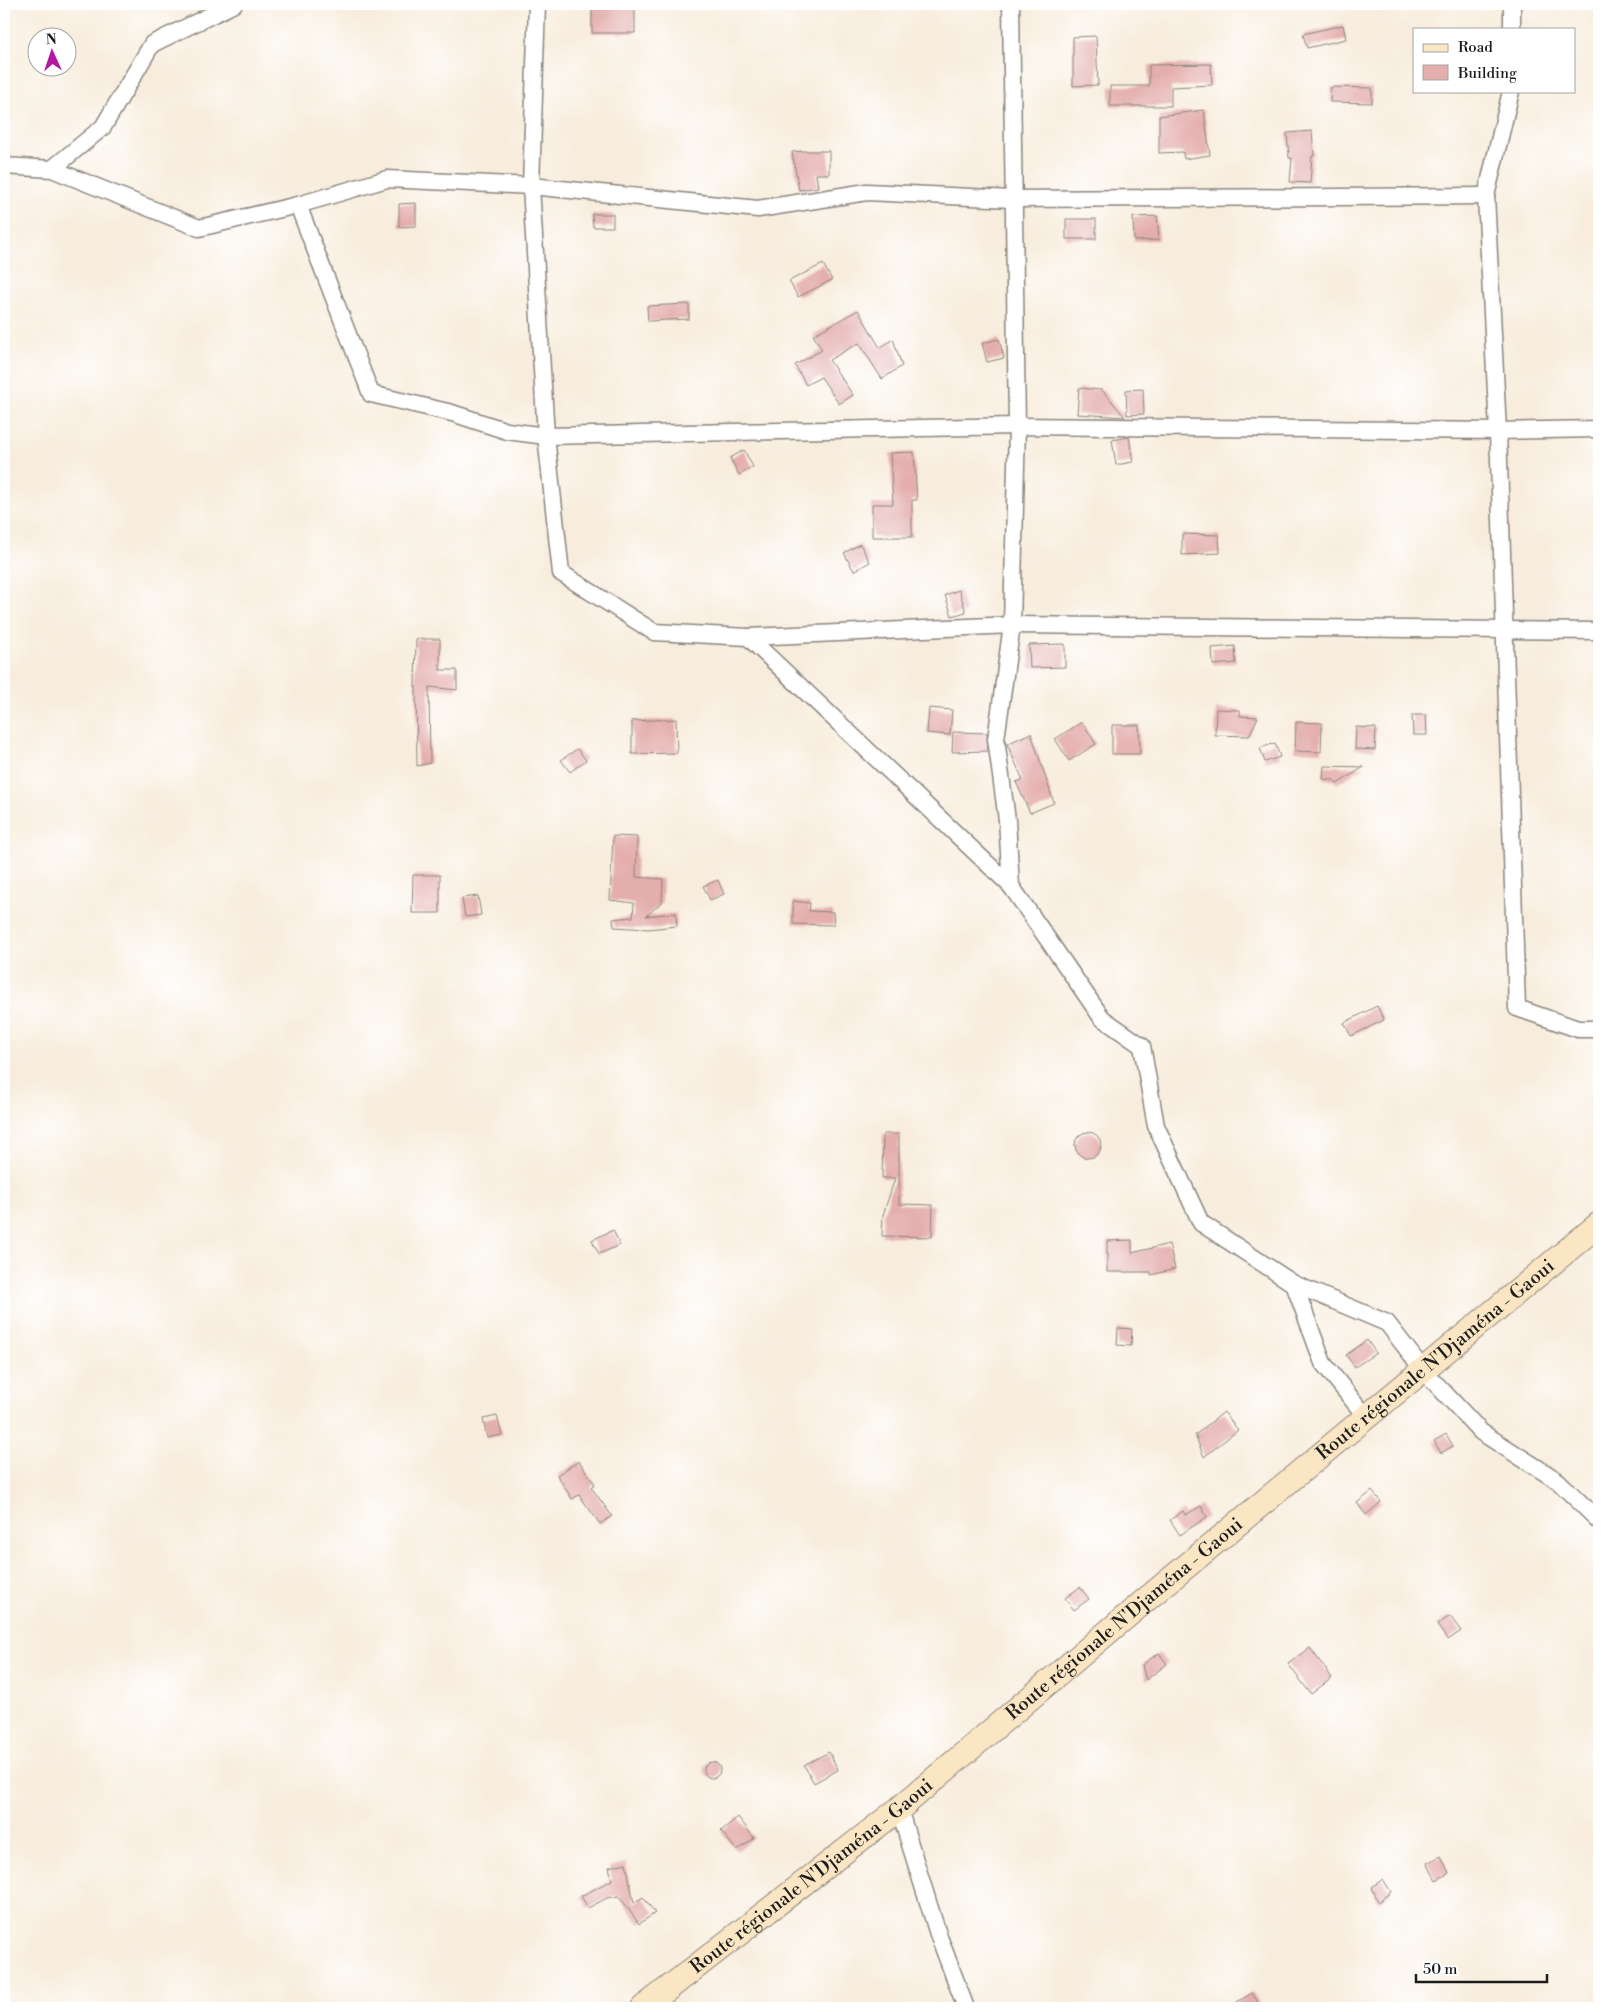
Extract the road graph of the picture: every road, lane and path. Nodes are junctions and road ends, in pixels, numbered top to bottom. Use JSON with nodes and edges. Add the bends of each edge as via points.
{"nodes":[{"id":1,"x":234,"y":4,"type":"edge"},
{"id":2,"x":537,"y":4,"type":"edge"},
{"id":3,"x":1011,"y":4,"type":"edge"},
{"id":4,"x":1512,"y":4,"type":"edge"},
{"id":5,"x":1512,"y":28,"type":"edge"},
{"id":6,"x":1511,"y":92,"type":"edge"},
{"id":7,"x":4,"y":166,"type":"edge"},
{"id":8,"x":52,"y":169,"type":"junction"},
{"id":9,"x":531,"y":186,"type":"junction"},
{"id":10,"x":1486,"y":196,"type":"junction"},
{"id":11,"x":1012,"y":199,"type":"junction"},
{"id":12,"x":298,"y":204,"type":"junction"},
{"id":13,"x":1017,"y":426,"type":"junction"},
{"id":14,"x":1599,"y":429,"type":"edge"},
{"id":15,"x":1498,"y":431,"type":"junction"},
{"id":16,"x":546,"y":436,"type":"junction"},
{"id":17,"x":1012,"y":625,"type":"junction"},
{"id":18,"x":1504,"y":631,"type":"junction"},
{"id":19,"x":1599,"y":631,"type":"edge"},
{"id":20,"x":748,"y":637,"type":"junction"},
{"id":21,"x":1011,"y":886,"type":"junction"},
{"id":22,"x":1599,"y":1029,"type":"edge"},
{"id":23,"x":1599,"y":1224,"type":"edge"},
{"id":24,"x":1294,"y":1284,"type":"junction"},
{"id":25,"x":1424,"y":1371,"type":"junction"},
{"id":26,"x":1367,"y":1418,"type":"junction"},
{"id":27,"x":1599,"y":1522,"type":"edge"},
{"id":28,"x":899,"y":1809,"type":"junction"},
{"id":29,"x":643,"y":2008,"type":"edge"},
{"id":30,"x":966,"y":2008,"type":"edge"}],
"edges":[{"from":1,"to":8,"type":"street","via":[[152,44],[103,127]]},
{"from":2,"to":9,"type":"street"},
{"from":3,"to":11,"type":"street"},
{"from":4,"to":5,"type":"street"},
{"from":6,"to":10,"type":"street"},
{"from":7,"to":8,"type":"street"},
{"from":8,"to":12,"type":"street","via":[[199,228]]},
{"from":9,"to":11,"type":"street","via":[[758,209],[867,192]]},
{"from":9,"to":12,"type":"street","via":[[388,179]]},
{"from":9,"to":16,"type":"street"},
{"from":10,"to":11,"type":"street"},
{"from":10,"to":15,"type":"street"},
{"from":11,"to":13,"type":"street"},
{"from":12,"to":16,"type":"street","via":[[371,394],[452,413],[507,431]]},
{"from":13,"to":15,"type":"street"},
{"from":13,"to":16,"type":"street"},
{"from":13,"to":17,"type":"street"},
{"from":14,"to":15,"type":"street"},
{"from":15,"to":18,"type":"street"},
{"from":16,"to":20,"type":"street","via":[[561,572],[654,632]]},
{"from":17,"to":18,"type":"street"},
{"from":17,"to":20,"type":"street"},
{"from":17,"to":21,"type":"street","via":[[996,739],[1007,820]]},
{"from":18,"to":19,"type":"street"},
{"from":18,"to":22,"type":"street","via":[[1516,1008],[1578,1029]]},
{"from":20,"to":21,"type":"street"},
{"from":21,"to":24,"type":"street","via":[[1102,1018],[1142,1046],[1156,1126],[1200,1223]]},
{"from":23,"to":25,"type":"street","name":"Route régionale N'Djaména - Gaoui"},
{"from":24,"to":25,"type":"street","via":[[1386,1322]]},
{"from":24,"to":26,"type":"street","via":[[1323,1363]]},
{"from":25,"to":26,"type":"street","name":"Route régionale N'Djaména - Gaoui"},
{"from":25,"to":27,"type":"street","via":[[1481,1432],[1558,1481]]},
{"from":26,"to":28,"type":"street","name":"Route régionale N'Djaména - Gaoui"},
{"from":28,"to":29,"type":"street","name":"Route régionale N'Djaména - Gaoui"},
{"from":28,"to":30,"type":"street","via":[[938,1934]]}]}
